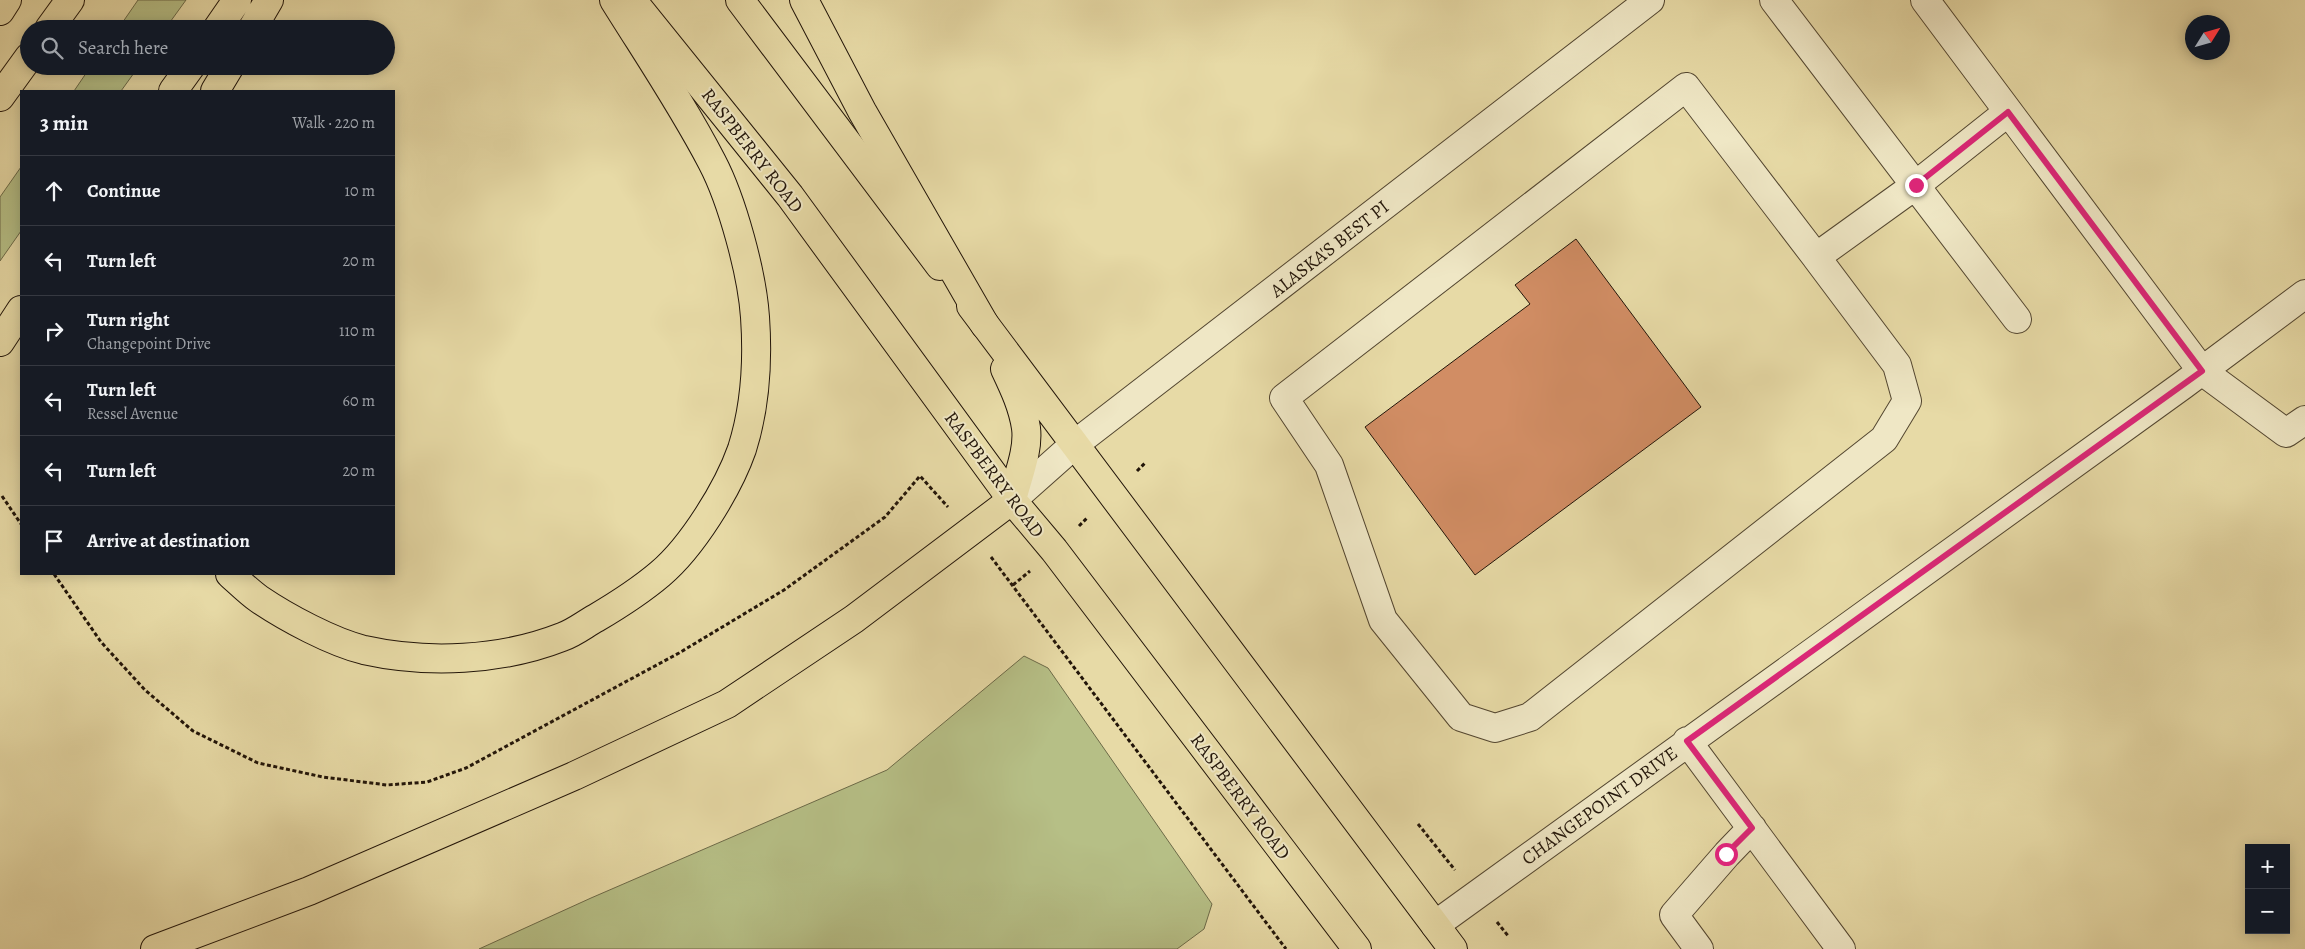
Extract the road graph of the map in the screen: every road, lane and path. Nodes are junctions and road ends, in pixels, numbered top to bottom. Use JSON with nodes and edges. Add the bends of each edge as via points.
{"nodes":[{"id":1,"x":7,"y":0,"type":"edge"},
{"id":2,"x":70,"y":0,"type":"edge"},
{"id":3,"x":237,"y":0,"type":"edge"},
{"id":4,"x":269,"y":0,"type":"edge"},
{"id":5,"x":614,"y":0,"type":"edge"},
{"id":6,"x":632,"y":0,"type":"edge"},
{"id":7,"x":740,"y":0,"type":"edge"},
{"id":8,"x":804,"y":0,"type":"edge"},
{"id":9,"x":1650,"y":0,"type":"edge"},
{"id":10,"x":1774,"y":0,"type":"edge"},
{"id":11,"x":1925,"y":0,"type":"edge"},
{"id":12,"x":0,"y":11,"type":"edge"},
{"id":13,"x":56,"y":20,"type":"edge"},
{"id":14,"x":223,"y":20,"type":"edge"},
{"id":15,"x":257,"y":20,"type":"edge"},
{"id":16,"x":20,"y":69,"type":"edge"},
{"id":17,"x":185,"y":75,"type":"edge"},
{"id":18,"x":225,"y":75,"type":"edge"},
{"id":19,"x":174,"y":90,"type":"edge"},
{"id":20,"x":216,"y":90,"type":"edge"},
{"id":21,"x":0,"y":97,"type":"edge"},
{"id":22,"x":2008,"y":112,"type":"junction"},
{"id":23,"x":1916,"y":185,"type":"junction"},
{"id":24,"x":1816,"y":257,"type":"junction"},
{"id":25,"x":2305,"y":294,"type":"edge"},
{"id":26,"x":20,"y":312,"type":"edge"},
{"id":27,"x":2017,"y":319,"type":"dead end"},
{"id":28,"x":985,"y":324,"type":"junction"},
{"id":29,"x":0,"y":342,"type":"edge"},
{"id":30,"x":2202,"y":371,"type":"junction"},
{"id":31,"x":2299,"y":433,"type":"edge"},
{"id":32,"x":1075,"y":444,"type":"junction"},
{"id":33,"x":2,"y":496,"type":"dead end"},
{"id":34,"x":1012,"y":500,"type":"junction"},
{"id":35,"x":20,"y":523,"type":"edge"},
{"id":36,"x":231,"y":575,"type":"edge"},
{"id":37,"x":1013,"y":585,"type":"dead end"},
{"id":38,"x":1687,"y":741,"type":"junction"},
{"id":39,"x":1752,"y":828,"type":"junction"},
{"id":40,"x":1435,"y":925,"type":"junction"},
{"id":41,"x":156,"y":949,"type":"edge"},
{"id":42,"x":1286,"y":949,"type":"edge"},
{"id":43,"x":1357,"y":949,"type":"edge"},
{"id":44,"x":1453,"y":949,"type":"edge"},
{"id":45,"x":1699,"y":949,"type":"edge"},
{"id":46,"x":1841,"y":949,"type":"edge"}],
"edges":[{"from":1,"to":12,"type":"main road"},
{"from":2,"to":13,"type":"main road"},
{"from":3,"to":14,"type":"main road"},
{"from":4,"to":15,"type":"main road"},
{"from":5,"to":36,"type":"main road","via":[[714,164],[734,220],[750,280],[756,358],[752,402],[742,449],[698,531],[662,573],[618,605],[563,637],[510,652],[462,658],[405,657],[362,649],[312,629],[258,599]]},
{"from":6,"to":34,"type":"main road","name":"RASPBERRY ROAD","via":[[790,196]]},
{"from":7,"to":28,"type":"main road"},
{"from":8,"to":28,"type":"main road","via":[[862,111]]},
{"from":9,"to":32,"type":"street","name":"ALASKA'S BEST PI"},
{"from":10,"to":23,"type":"street"},
{"from":11,"to":22,"type":"street"},
{"from":16,"to":21,"type":"main road"},
{"from":17,"to":19,"type":"main road"},
{"from":18,"to":20,"type":"main road"},
{"from":22,"to":23,"type":"street"},
{"from":22,"to":30,"type":"street"},
{"from":23,"to":24,"type":"street"},
{"from":23,"to":27,"type":"street"},
{"from":24,"to":24,"type":"street","via":[[1686,87],[1284,398],[1330,465],[1383,620],[1461,717],[1495,728],[1530,717],[1884,439],[1907,401],[1897,365]]},
{"from":25,"to":30,"type":"street","name":"CHANGEPOINT DRIVE"},
{"from":26,"to":29,"type":"main road"},
{"from":28,"to":32,"type":"main road"},
{"from":28,"to":34,"type":"main road","via":[[1020,403],[1026,429]]},
{"from":30,"to":31,"type":"street"},
{"from":30,"to":38,"type":"street","name":"CHANGEPOINT DRIVE"},
{"from":32,"to":34,"type":"street","name":"ALASKA'S BEST PI"},
{"from":32,"to":40,"type":"main road"},
{"from":33,"to":35,"type":"path"},
{"from":34,"to":41,"type":"main road","via":[[854,619],[727,704],[574,776],[308,891]]},
{"from":34,"to":43,"type":"main road","name":"RASPBERRY ROAD","via":[[1060,558]]},
{"from":37,"to":42,"type":"path"},
{"from":38,"to":39,"type":"street"},
{"from":38,"to":40,"type":"street","name":"CHANGEPOINT DRIVE"},
{"from":39,"to":45,"type":"street","via":[[1674,915]]},
{"from":39,"to":46,"type":"street"},
{"from":40,"to":44,"type":"main road"}]}
